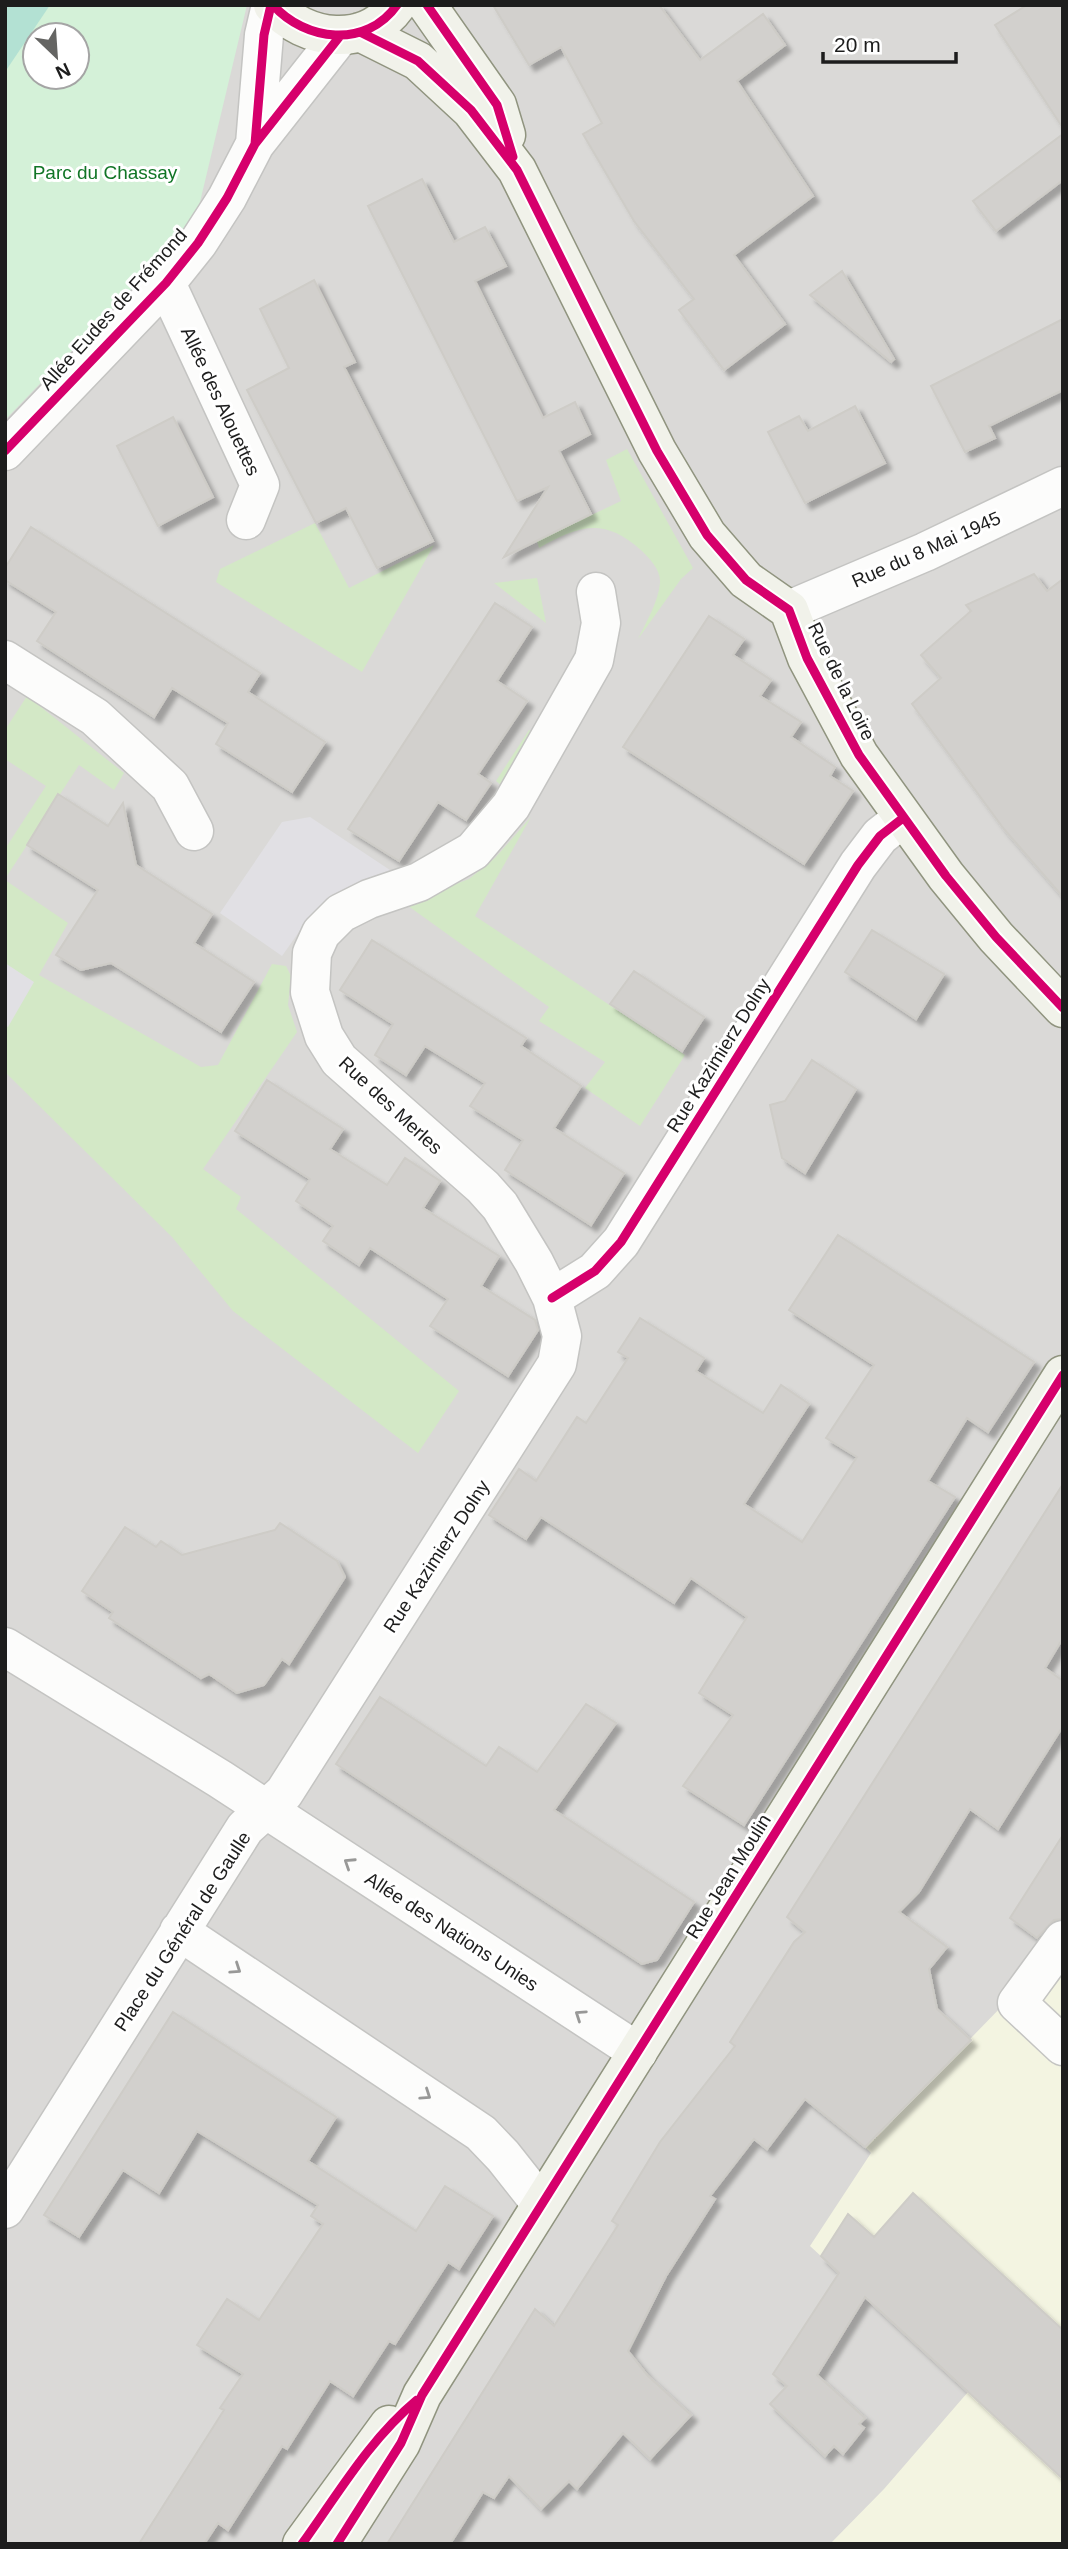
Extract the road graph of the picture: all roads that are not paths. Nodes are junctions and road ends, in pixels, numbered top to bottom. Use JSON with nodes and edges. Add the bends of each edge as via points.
{"nodes":[{"id":1,"x":272,"y":5,"type":"edge"},
{"id":2,"x":397,"y":5,"type":"edge"},
{"id":3,"x":427,"y":5,"type":"edge"},
{"id":4,"x":350,"y":34,"type":"junction"},
{"id":5,"x":255,"y":144,"type":"junction"},
{"id":6,"x":517,"y":170,"type":"junction"},
{"id":7,"x":166,"y":283,"type":"junction"},
{"id":8,"x":5,"y":451,"type":"edge"},
{"id":9,"x":1063,"y":486,"type":"edge"},
{"id":10,"x":246,"y":520,"type":"dead end"},
{"id":11,"x":596,"y":592,"type":"dead end"},
{"id":12,"x":789,"y":610,"type":"junction"},
{"id":13,"x":5,"y":660,"type":"edge"},
{"id":14,"x":902,"y":818,"type":"junction"},
{"id":15,"x":194,"y":831,"type":"dead end"},
{"id":16,"x":1063,"y":1008,"type":"edge"},
{"id":17,"x":552,"y":1298,"type":"junction"},
{"id":18,"x":1063,"y":1375,"type":"edge"},
{"id":19,"x":5,"y":1647,"type":"edge"},
{"id":20,"x":266,"y":1810,"type":"junction"},
{"id":21,"x":179,"y":1931,"type":"junction"},
{"id":22,"x":1063,"y":1940,"type":"edge"},
{"id":23,"x":1063,"y":2046,"type":"edge"},
{"id":24,"x":638,"y":2052,"type":"junction"},
{"id":25,"x":541,"y":2204,"type":"junction"},
{"id":26,"x":5,"y":2209,"type":"edge"},
{"id":27,"x":422,"y":2395,"type":"junction"},
{"id":28,"x":302,"y":2544,"type":"edge"},
{"id":29,"x":337,"y":2544,"type":"edge"}],
"edges":[{"from":1,"to":4,"type":"street","name":"Rue de la Loire","via":[[309,32]]},
{"from":1,"to":5,"type":"street","name":"Allée Eudes de Frémond","via":[[264,35]]},
{"from":2,"to":4,"type":"street","via":[[378,23]]},
{"from":3,"to":6,"type":"street","name":"Rue de la Loire","via":[[497,105]]},
{"from":4,"to":5,"type":"street","name":"Allée Eudes de Frémond"},
{"from":4,"to":6,"type":"street","name":"Rue de la Loire","via":[[418,61],[471,110]]},
{"from":5,"to":7,"type":"street","name":"Allée Eudes de Frémond","via":[[198,243]]},
{"from":6,"to":12,"type":"street","name":"Rue de la Loire","via":[[657,451],[707,535],[746,580]]},
{"from":7,"to":8,"type":"street","name":"Allée Eudes de Frémond"},
{"from":7,"to":10,"type":"street","name":"Allée des Alouettes","via":[[260,485]]},
{"from":9,"to":12,"type":"street","name":"Rue du 8 Mai 1945"},
{"from":11,"to":17,"type":"street","name":"Rue des Merles","via":[[601,623],[594,660],[511,806],[473,851],[445,869],[341,913],[321,933],[309,972],[316,1013],[339,1060],[483,1187],[514,1228]]},
{"from":12,"to":14,"type":"street","name":"Rue de la Loire","via":[[838,719]]},
{"from":13,"to":15,"type":"street","via":[[95,717],[170,786]]},
{"from":14,"to":16,"type":"street","name":"Rue de la Loire","via":[[996,937]]},
{"from":14,"to":17,"type":"street","name":"Rue Kazimierz Dolny","via":[[880,836],[858,865],[621,1242],[595,1271]]},
{"from":17,"to":20,"type":"street","name":"Rue Kazimierz Dolny","via":[[562,1336],[557,1364],[308,1758]]},
{"from":18,"to":24,"type":"street","name":"Rue Jean Moulin"},
{"from":19,"to":20,"type":"street"},
{"from":20,"to":21,"type":"street","name":"Place du Général de Gaulle","via":[[245,1828]]},
{"from":24,"to":20,"type":"street","name":"Allée des Nations Unies","one_way":true},
{"from":21,"to":25,"type":"street","one_way":true,"via":[[481,2133]]},
{"from":21,"to":26,"type":"street","name":"Place du Général de Gaulle"},
{"from":22,"to":23,"type":"street","via":[[1017,2003]]},
{"from":24,"to":25,"type":"street","name":"Rue Jean Moulin"},
{"from":25,"to":27,"type":"street","name":"Rue Jean Moulin"},
{"from":27,"to":28,"type":"street","name":"Rue Jean Moulin","via":[[393,2421],[348,2476]]},
{"from":27,"to":29,"type":"street","name":"Rue Jean Moulin","via":[[401,2443]]}]}
